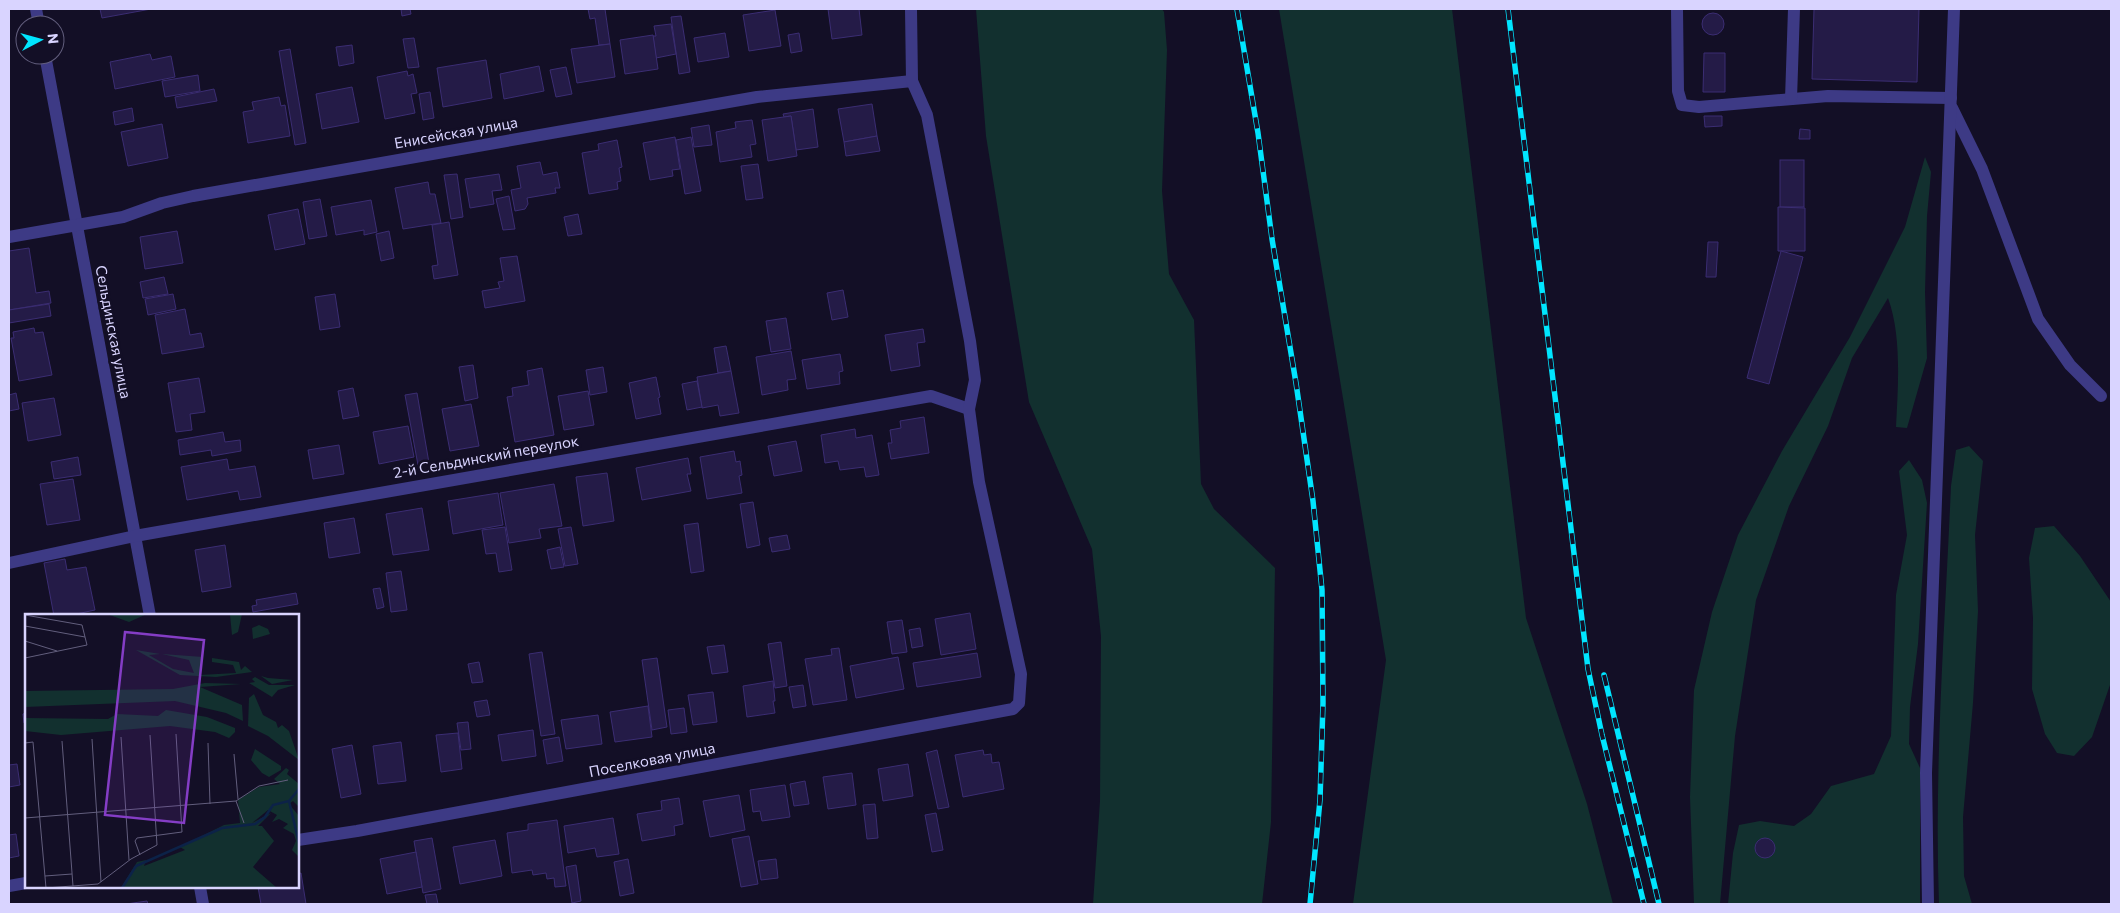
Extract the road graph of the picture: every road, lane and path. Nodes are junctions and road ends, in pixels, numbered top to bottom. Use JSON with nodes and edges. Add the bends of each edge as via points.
{"nodes":[{"id":1,"x":911,"y":9,"type":"edge"},
{"id":2,"x":1677,"y":9,"type":"edge"},
{"id":3,"x":1794,"y":9,"type":"edge"},
{"id":4,"x":1954,"y":9,"type":"edge"},
{"id":5,"x":47,"y":65,"type":"edge"},
{"id":6,"x":912,"y":81,"type":"junction"},
{"id":7,"x":1791,"y":99,"type":"junction"},
{"id":8,"x":1951,"y":102,"type":"junction"},
{"id":9,"x":76,"y":226,"type":"junction"},
{"id":10,"x":9,"y":237,"type":"edge"},
{"id":11,"x":2101,"y":396,"type":"dead end"},
{"id":12,"x":969,"y":409,"type":"junction"},
{"id":13,"x":135,"y":536,"type":"junction"},
{"id":14,"x":9,"y":563,"type":"edge"},
{"id":15,"x":150,"y":614,"type":"edge"},
{"id":16,"x":299,"y":840,"type":"edge"},
{"id":17,"x":25,"y":883,"type":"edge"},
{"id":18,"x":9,"y":886,"type":"edge"},
{"id":19,"x":200,"y":888,"type":"edge"},
{"id":20,"x":203,"y":904,"type":"edge"},
{"id":21,"x":1928,"y":904,"type":"edge"}],
"edges":[{"from":1,"to":6,"type":"street"},
{"from":2,"to":7,"type":"street","via":[[1678,91],[1682,105],[1699,107]]},
{"from":3,"to":7,"type":"street"},
{"from":4,"to":8,"type":"street"},
{"from":5,"to":9,"type":"street","name":"Сельдинская улица"},
{"from":6,"to":9,"type":"street","name":"Енисейская улица","via":[[757,97],[194,196],[122,218]]},
{"from":6,"to":12,"type":"street","via":[[927,115],[970,341],[975,380]]},
{"from":7,"to":8,"type":"street","via":[[1828,96]]},
{"from":8,"to":11,"type":"street","via":[[1982,169],[2038,319],[2070,365]]},
{"from":8,"to":21,"type":"street","via":[[1926,773]]},
{"from":9,"to":10,"type":"street","name":"Енисейская улица"},
{"from":9,"to":13,"type":"street","name":"Сельдинская улица"},
{"from":12,"to":13,"type":"street","name":"2-й Сельдинский переулок","via":[[930,396]]},
{"from":12,"to":16,"type":"street","name":"Поселковая улица","via":[[979,482],[1021,674],[1019,703],[1013,709]]},
{"from":13,"to":14,"type":"street","name":"2-й Сельдинский переулок"},
{"from":13,"to":15,"type":"street","name":"Сельдинская улица"},
{"from":17,"to":18,"type":"street"},
{"from":19,"to":20,"type":"street"}]}
